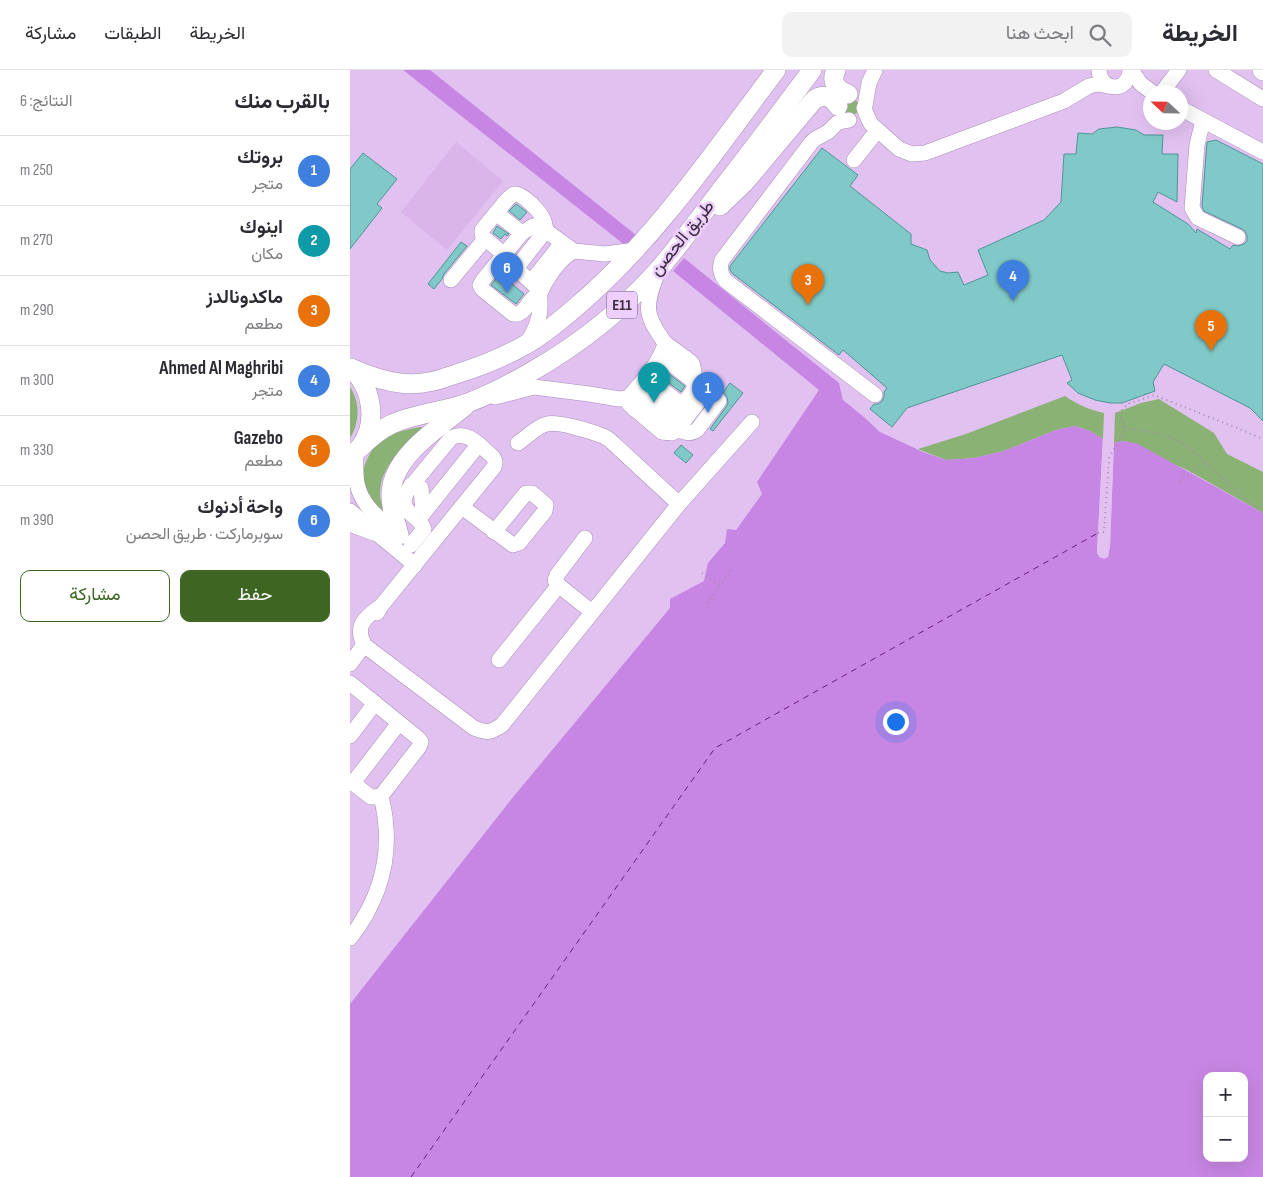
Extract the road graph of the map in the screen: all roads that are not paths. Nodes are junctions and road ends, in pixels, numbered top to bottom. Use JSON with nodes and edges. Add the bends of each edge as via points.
{"nodes":[{"id":1,"x":776,"y":70,"type":"edge"},
{"id":2,"x":800,"y":70,"type":"edge"},
{"id":3,"x":812,"y":70,"type":"edge"},
{"id":4,"x":836,"y":70,"type":"edge"},
{"id":5,"x":1099,"y":70,"type":"edge"},
{"id":6,"x":1131,"y":70,"type":"edge"},
{"id":7,"x":1179,"y":70,"type":"edge"},
{"id":8,"x":1216,"y":70,"type":"edge"},
{"id":9,"x":872,"y":77,"type":"edge"},
{"id":10,"x":1116,"y":85,"type":"junction"},
{"id":11,"x":1167,"y":85,"type":"edge"},
{"id":12,"x":1089,"y":86,"type":"junction"},
{"id":13,"x":1143,"y":86,"type":"edge"},
{"id":14,"x":1143,"y":90,"type":"edge"},
{"id":15,"x":1263,"y":99,"type":"edge"},
{"id":16,"x":846,"y":107,"type":"junction"},
{"id":17,"x":865,"y":107,"type":"junction"},
{"id":18,"x":1188,"y":112,"type":"edge"},
{"id":19,"x":1203,"y":120,"type":"junction"},
{"id":20,"x":874,"y":127,"type":"junction"},
{"id":21,"x":759,"y":141,"type":"junction"},
{"id":22,"x":1263,"y":152,"type":"edge"},
{"id":23,"x":854,"y":160,"type":"dead end"},
{"id":24,"x":496,"y":213,"type":"junction"},
{"id":25,"x":694,"y":224,"type":"junction"},
{"id":26,"x":522,"y":233,"type":"junction"},
{"id":27,"x":1238,"y":237,"type":"dead end"},
{"id":28,"x":485,"y":239,"type":"junction"},
{"id":29,"x":559,"y":240,"type":"junction"},
{"id":30,"x":636,"y":250,"type":"junction"},
{"id":31,"x":504,"y":255,"type":"junction"},
{"id":32,"x":659,"y":268,"type":"junction"},
{"id":33,"x":527,"y":279,"type":"junction"},
{"id":34,"x":451,"y":280,"type":"dead end"},
{"id":35,"x":526,"y":344,"type":"junction"},
{"id":36,"x":661,"y":352,"type":"junction"},
{"id":37,"x":352,"y":368,"type":"edge"},
{"id":38,"x":659,"y":390,"type":"junction"},
{"id":39,"x":706,"y":390,"type":"junction"},
{"id":40,"x":875,"y":395,"type":"dead end"},
{"id":41,"x":469,"y":403,"type":"junction"},
{"id":42,"x":644,"y":416,"type":"junction"},
{"id":43,"x":752,"y":422,"type":"dead end"},
{"id":44,"x":518,"y":443,"type":"dead end"},
{"id":45,"x":479,"y":444,"type":"junction"},
{"id":46,"x":355,"y":452,"type":"edge"},
{"id":47,"x":679,"y":504,"type":"junction"},
{"id":48,"x":462,"y":507,"type":"junction"},
{"id":49,"x":350,"y":511,"type":"edge"},
{"id":50,"x":421,"y":516,"type":"junction"},
{"id":51,"x":350,"y":522,"type":"edge"},
{"id":52,"x":374,"y":531,"type":"junction"},
{"id":53,"x":494,"y":532,"type":"dead end"},
{"id":54,"x":585,"y":538,"type":"dead end"},
{"id":55,"x":412,"y":550,"type":"junction"},
{"id":56,"x":559,"y":585,"type":"junction"},
{"id":57,"x":381,"y":606,"type":"junction"},
{"id":58,"x":592,"y":612,"type":"junction"},
{"id":59,"x":364,"y":645,"type":"junction"},
{"id":60,"x":379,"y":656,"type":"junction"},
{"id":61,"x":499,"y":660,"type":"dead end"},
{"id":62,"x":350,"y":664,"type":"edge"},
{"id":63,"x":350,"y":685,"type":"edge"},
{"id":64,"x":375,"y":703,"type":"junction"},
{"id":65,"x":399,"y":723,"type":"junction"},
{"id":66,"x":350,"y":736,"type":"edge"},
{"id":67,"x":351,"y":782,"type":"edge"},
{"id":68,"x":381,"y":796,"type":"junction"},
{"id":69,"x":350,"y":938,"type":"edge"}],
"edges":[{"from":1,"to":30,"type":"main road","name":"طريق الحصن","number":"E11"},
{"from":2,"to":21,"type":"main road","via":[[775,104]]},
{"from":3,"to":21,"type":"main road","name":"طريق الحصن","number":"E11"},
{"from":4,"to":16,"type":"main road","via":[[835,85]]},
{"from":5,"to":10,"type":"lane","via":[[1104,83]]},
{"from":5,"to":12,"type":"lane"},
{"from":6,"to":10,"type":"lane","via":[[1129,78]]},
{"from":6,"to":13,"type":"lane"},
{"from":7,"to":11,"type":"lane"},
{"from":8,"to":15,"type":"lane"},
{"from":9,"to":16,"type":"lane"},
{"from":9,"to":17,"type":"lane"},
{"from":10,"to":12,"type":"lane"},
{"from":10,"to":14,"type":"lane"},
{"from":12,"to":20,"type":"lane","via":[[1064,101],[925,153],[912,154],[899,149]]},
{"from":16,"to":17,"type":"lane","via":[[860,97]]},
{"from":16,"to":20,"type":"lane"},
{"from":16,"to":25,"type":"main road","via":[[824,96],[813,101],[735,192]]},
{"from":16,"to":40,"type":"lane","via":[[828,132],[807,148],[722,260],[720,269],[726,281]]},
{"from":17,"to":20,"type":"lane"},
{"from":18,"to":19,"type":"lane"},
{"from":19,"to":22,"type":"lane"},
{"from":19,"to":27,"type":"lane","via":[[1198,138],[1192,208],[1198,218]]},
{"from":20,"to":23,"type":"lane"},
{"from":21,"to":25,"type":"main road","name":"طريق الحصن","number":"E11"},
{"from":24,"to":26,"type":"lane"},
{"from":24,"to":28,"type":"lane","via":[[482,230]]},
{"from":24,"to":29,"type":"lane","via":[[510,196],[518,194],[537,208]]},
{"from":25,"to":32,"type":"main road","name":"طريق الحصن","number":"E11"},
{"from":26,"to":29,"type":"lane","via":[[538,225]]},
{"from":26,"to":31,"type":"lane"},
{"from":28,"to":31,"type":"lane"},
{"from":28,"to":34,"type":"lane"},
{"from":29,"to":30,"type":"lane","via":[[605,254]]},
{"from":29,"to":33,"type":"lane"},
{"from":29,"to":33,"type":"lane"},
{"from":30,"to":35,"type":"main road","name":"طريق الحصن","number":"E11","via":[[597,289]]},
{"from":31,"to":33,"type":"lane"},
{"from":31,"to":33,"type":"lane","via":[[483,280],[482,289],[517,315],[533,298]]},
{"from":32,"to":36,"type":"lane","via":[[650,293],[648,311]]},
{"from":32,"to":41,"type":"main road","name":"طريق الحصن","number":"E11","via":[[594,329],[562,352],[512,383]]},
{"from":33,"to":35,"type":"lane","via":[[541,312],[536,329]]},
{"from":35,"to":37,"type":"main road","name":"طريق الحصن","number":"E11","via":[[481,366],[427,383],[401,384],[376,379]]},
{"from":36,"to":38,"type":"lane","via":[[649,363],[637,383]]},
{"from":36,"to":39,"type":"lane","via":[[666,360]]},
{"from":37,"to":46,"type":"main road","via":[[365,384],[371,402],[371,421],[365,439]]},
{"from":38,"to":39,"type":"lane"},
{"from":38,"to":42,"type":"lane"},
{"from":38,"to":42,"type":"lane"},
{"from":38,"to":42,"type":"lane"},
{"from":39,"to":42,"type":"lane","via":[[718,404],[694,433],[672,433]]},
{"from":41,"to":42,"type":"lane","via":[[534,387],[619,399]]},
{"from":41,"to":46,"type":"main road","name":"طريق الحصن","number":"E11","via":[[389,425]]},
{"from":41,"to":55,"type":"main road","via":[[417,446],[404,459],[394,477],[391,494],[393,512]]},
{"from":43,"to":47,"type":"lane"},
{"from":44,"to":47,"type":"lane","via":[[547,424],[561,424],[601,435]]},
{"from":45,"to":48,"type":"lane","via":[[495,459],[495,463]]},
{"from":45,"to":50,"type":"lane"},
{"from":45,"to":50,"type":"lane","via":[[464,435],[451,438],[411,485],[421,488]]},
{"from":46,"to":55,"type":"lane","via":[[356,482],[361,497]]},
{"from":47,"to":58,"type":"lane"},
{"from":48,"to":53,"type":"lane"},
{"from":48,"to":55,"type":"lane"},
{"from":49,"to":52,"type":"lane"},
{"from":50,"to":55,"type":"lane","via":[[424,529]]},
{"from":51,"to":52,"type":"main road"},
{"from":52,"to":55,"type":"lane"},
{"from":54,"to":56,"type":"lane","via":[[555,578]]},
{"from":55,"to":57,"type":"lane"},
{"from":56,"to":58,"type":"lane"},
{"from":56,"to":61,"type":"lane"},
{"from":57,"to":59,"type":"lane","via":[[362,622],[360,638]]},
{"from":57,"to":60,"type":"lane","via":[[370,632]]},
{"from":58,"to":60,"type":"lane","via":[[502,725],[488,732],[474,728]]},
{"from":59,"to":60,"type":"lane"},
{"from":59,"to":62,"type":"lane"},
{"from":63,"to":64,"type":"lane"},
{"from":64,"to":65,"type":"lane"},
{"from":64,"to":66,"type":"lane"},
{"from":65,"to":67,"type":"lane"},
{"from":65,"to":68,"type":"lane","via":[[418,738],[420,745]]},
{"from":67,"to":68,"type":"lane","via":[[371,797]]},
{"from":68,"to":69,"type":"lane","via":[[387,829],[383,867],[372,904]]}]}
